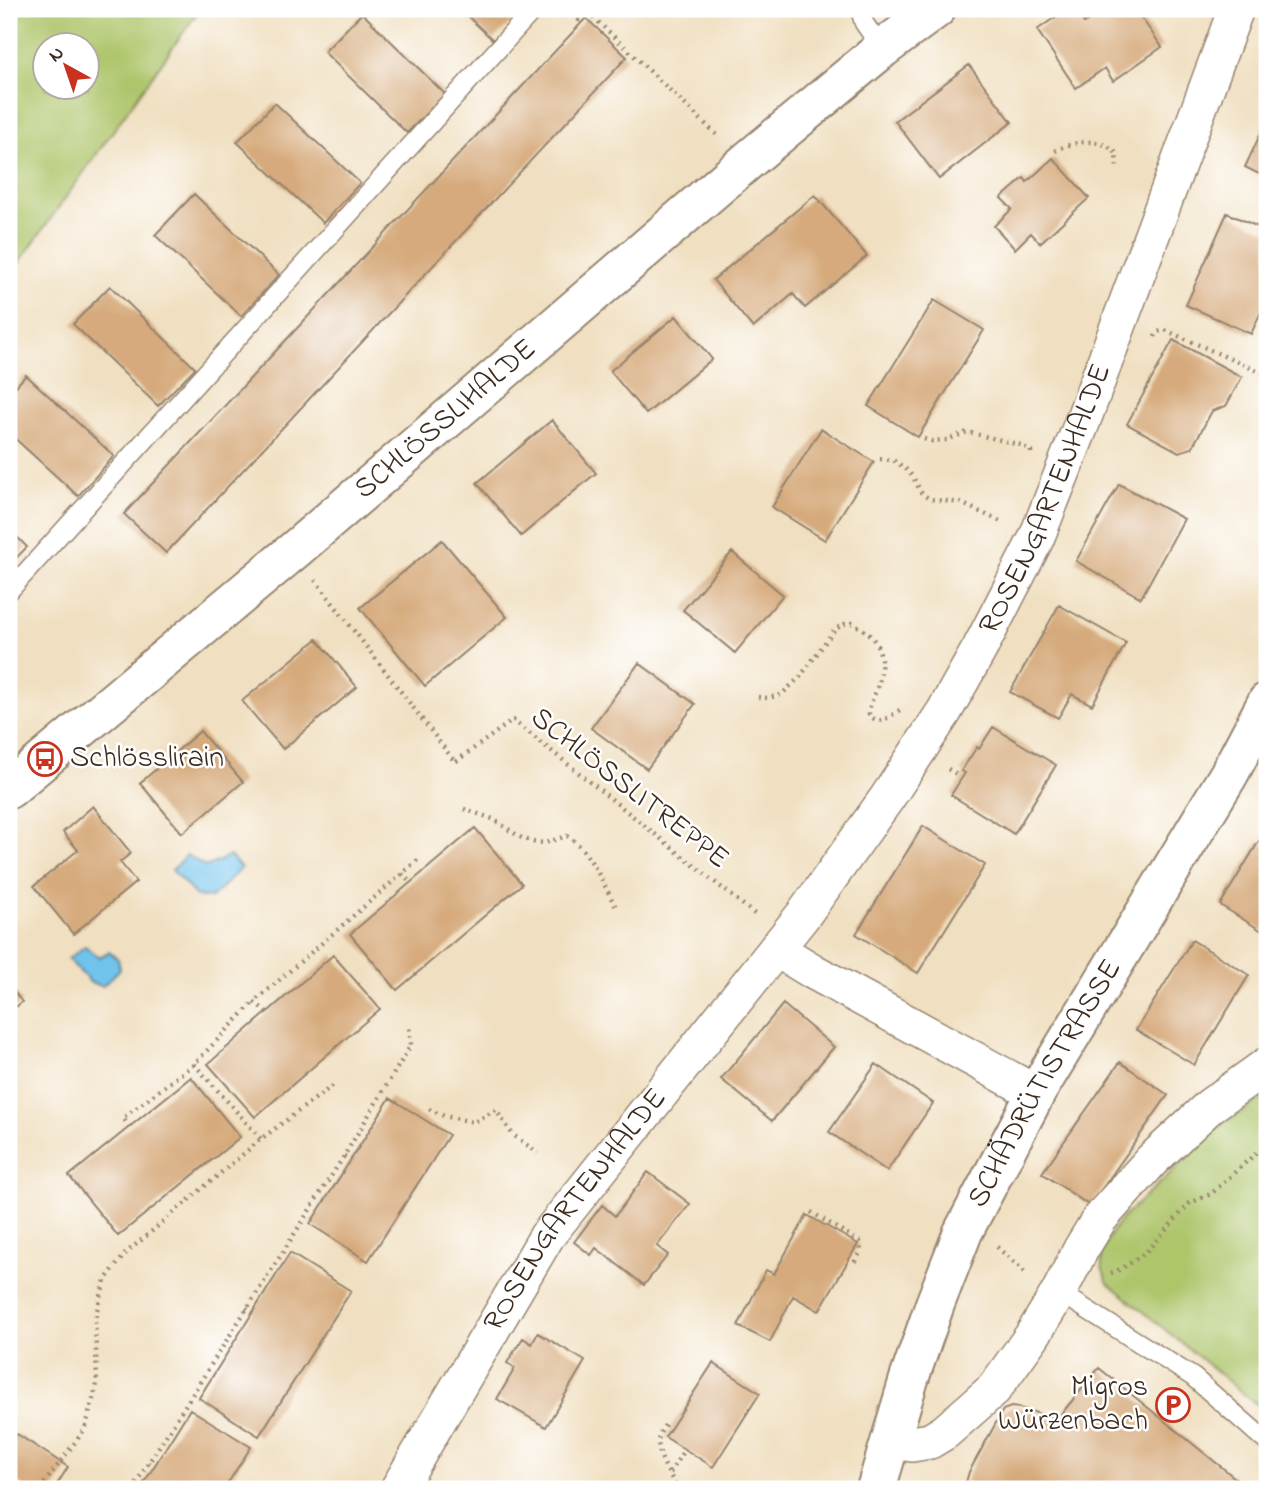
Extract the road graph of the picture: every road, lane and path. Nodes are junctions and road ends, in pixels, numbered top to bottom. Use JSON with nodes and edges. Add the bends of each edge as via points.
{"nodes":[{"id":1,"x":534,"y":9,"type":"edge"},
{"id":2,"x":568,"y":9,"type":"edge"},
{"id":3,"x":860,"y":9,"type":"edge"},
{"id":4,"x":936,"y":9,"type":"edge"},
{"id":5,"x":1236,"y":9,"type":"edge"},
{"id":6,"x":882,"y":49,"type":"junction"},
{"id":7,"x":723,"y":141,"type":"dead end"},
{"id":8,"x":1055,"y":151,"type":"dead end"},
{"id":9,"x":1117,"y":169,"type":"dead end"},
{"id":10,"x":1152,"y":344,"type":"dead end"},
{"id":11,"x":1267,"y":375,"type":"edge"},
{"id":12,"x":924,"y":439,"type":"dead end"},
{"id":13,"x":880,"y":459,"type":"dead end"},
{"id":14,"x":1031,"y":461,"type":"dead end"},
{"id":15,"x":1007,"y":524,"type":"dead end"},
{"id":16,"x":312,"y":577,"type":"dead end"},
{"id":17,"x":9,"y":591,"type":"edge"},
{"id":18,"x":758,"y":696,"type":"dead end"},
{"id":19,"x":908,"y":702,"type":"dead end"},
{"id":20,"x":1267,"y":702,"type":"edge"},
{"id":21,"x":9,"y":789,"type":"edge"},
{"id":22,"x":464,"y":809,"type":"dead end"},
{"id":23,"x":420,"y":858,"type":"dead end"},
{"id":24,"x":402,"y":874,"type":"junction"},
{"id":25,"x":411,"y":883,"type":"dead end"},
{"id":26,"x":616,"y":907,"type":"dead end"},
{"id":27,"x":771,"y":936,"type":"junction"},
{"id":28,"x":254,"y":1002,"type":"junction"},
{"id":29,"x":267,"y":1012,"type":"dead end"},
{"id":30,"x":409,"y":1027,"type":"dead end"},
{"id":31,"x":194,"y":1064,"type":"junction"},
{"id":32,"x":1267,"y":1065,"type":"edge"},
{"id":33,"x":335,"y":1084,"type":"dead end"},
{"id":34,"x":1036,"y":1093,"type":"junction"},
{"id":35,"x":429,"y":1109,"type":"dead end"},
{"id":36,"x":130,"y":1127,"type":"dead end"},
{"id":37,"x":261,"y":1139,"type":"junction"},
{"id":38,"x":1267,"y":1143,"type":"edge"},
{"id":39,"x":538,"y":1153,"type":"dead end"},
{"id":40,"x":344,"y":1156,"type":"junction"},
{"id":41,"x":351,"y":1159,"type":"dead end"},
{"id":42,"x":811,"y":1212,"type":"dead end"},
{"id":43,"x":1004,"y":1252,"type":"dead end"},
{"id":44,"x":854,"y":1263,"type":"dead end"},
{"id":45,"x":1027,"y":1274,"type":"dead end"},
{"id":46,"x":1059,"y":1292,"type":"junction"},
{"id":47,"x":246,"y":1308,"type":"junction"},
{"id":48,"x":252,"y":1313,"type":"dead end"},
{"id":49,"x":664,"y":1425,"type":"dead end"},
{"id":50,"x":889,"y":1441,"type":"junction"},
{"id":51,"x":1267,"y":1442,"type":"edge"},
{"id":52,"x":682,"y":1453,"type":"dead end"},
{"id":53,"x":148,"y":1462,"type":"junction"},
{"id":54,"x":154,"y":1466,"type":"dead end"},
{"id":55,"x":670,"y":1474,"type":"junction"},
{"id":56,"x":40,"y":1489,"type":"edge"},
{"id":57,"x":132,"y":1489,"type":"edge"},
{"id":58,"x":398,"y":1489,"type":"edge"},
{"id":59,"x":678,"y":1489,"type":"edge"},
{"id":60,"x":876,"y":1489,"type":"edge"}],
"edges":[{"from":1,"to":17,"type":"lane"},
{"from":2,"to":7,"type":"path","via":[[579,20],[588,12]]},
{"from":3,"to":6,"type":"lane"},
{"from":4,"to":6,"type":"main road","name":"SCHLÖSSLIHALDE"},
{"from":5,"to":27,"type":"street","name":"ROSENGARTENHALDE","via":[[1036,539],[939,722],[887,798]]},
{"from":6,"to":21,"type":"main road","name":"SCHLÖSSLIHALDE"},
{"from":8,"to":9,"type":"path","via":[[1078,142],[1104,144],[1116,153]]},
{"from":10,"to":11,"type":"path","via":[[1157,332],[1165,330]]},
{"from":12,"to":14,"type":"path","via":[[947,440],[967,432],[1021,445],[1031,451]]},
{"from":13,"to":15,"type":"path","via":[[905,468],[930,499],[961,503]]},
{"from":16,"to":27,"type":"path","name":"SCHLÖSSLITREPPE","via":[[455,762],[513,720]]},
{"from":18,"to":19,"type":"path","via":[[782,695],[835,629],[852,623],[870,634],[881,657],[869,714],[879,721]]},
{"from":20,"to":34,"type":"main road","name":"SCHÄDRÜTISTRASSE","via":[[1229,774]]},
{"from":22,"to":26,"type":"path","via":[[533,842],[567,836],[575,840]]},
{"from":23,"to":24,"type":"path"},
{"from":24,"to":25,"type":"path"},
{"from":24,"to":28,"type":"path"},
{"from":27,"to":34,"type":"street","via":[[814,972]]},
{"from":27,"to":58,"type":"street","name":"ROSENGARTENHALDE","via":[[547,1236]]},
{"from":28,"to":29,"type":"path"},
{"from":28,"to":31,"type":"path"},
{"from":30,"to":40,"type":"path","via":[[411,1045]]},
{"from":31,"to":36,"type":"path","via":[[123,1118]]},
{"from":31,"to":37,"type":"path"},
{"from":32,"to":46,"type":"street","via":[[1210,1106],[1152,1160],[1100,1218]]},
{"from":33,"to":37,"type":"path"},
{"from":34,"to":50,"type":"main road","name":"SCHÄDRÜTISTRASSE","via":[[962,1232]]},
{"from":35,"to":39,"type":"path","via":[[474,1122],[496,1110],[513,1135]]},
{"from":37,"to":56,"type":"path","via":[[126,1253],[105,1280],[95,1318],[97,1384],[85,1429]]},
{"from":38,"to":46,"type":"path","via":[[1211,1194],[1190,1203],[1144,1253],[1121,1269]]},
{"from":40,"to":41,"type":"path"},
{"from":40,"to":47,"type":"path"},
{"from":42,"to":44,"type":"path","via":[[860,1242]]},
{"from":43,"to":45,"type":"path"},
{"from":46,"to":50,"type":"street","via":[[994,1389],[946,1432],[912,1444]]},
{"from":46,"to":51,"type":"lane","via":[[1193,1377]]},
{"from":47,"to":48,"type":"path"},
{"from":47,"to":53,"type":"path"},
{"from":49,"to":55,"type":"path","via":[[660,1448]]},
{"from":50,"to":60,"type":"main road","name":"SCHÄDRÜTISTRASSE"},
{"from":52,"to":55,"type":"path"},
{"from":53,"to":54,"type":"path"},
{"from":53,"to":57,"type":"path"},
{"from":55,"to":59,"type":"path"}]}
